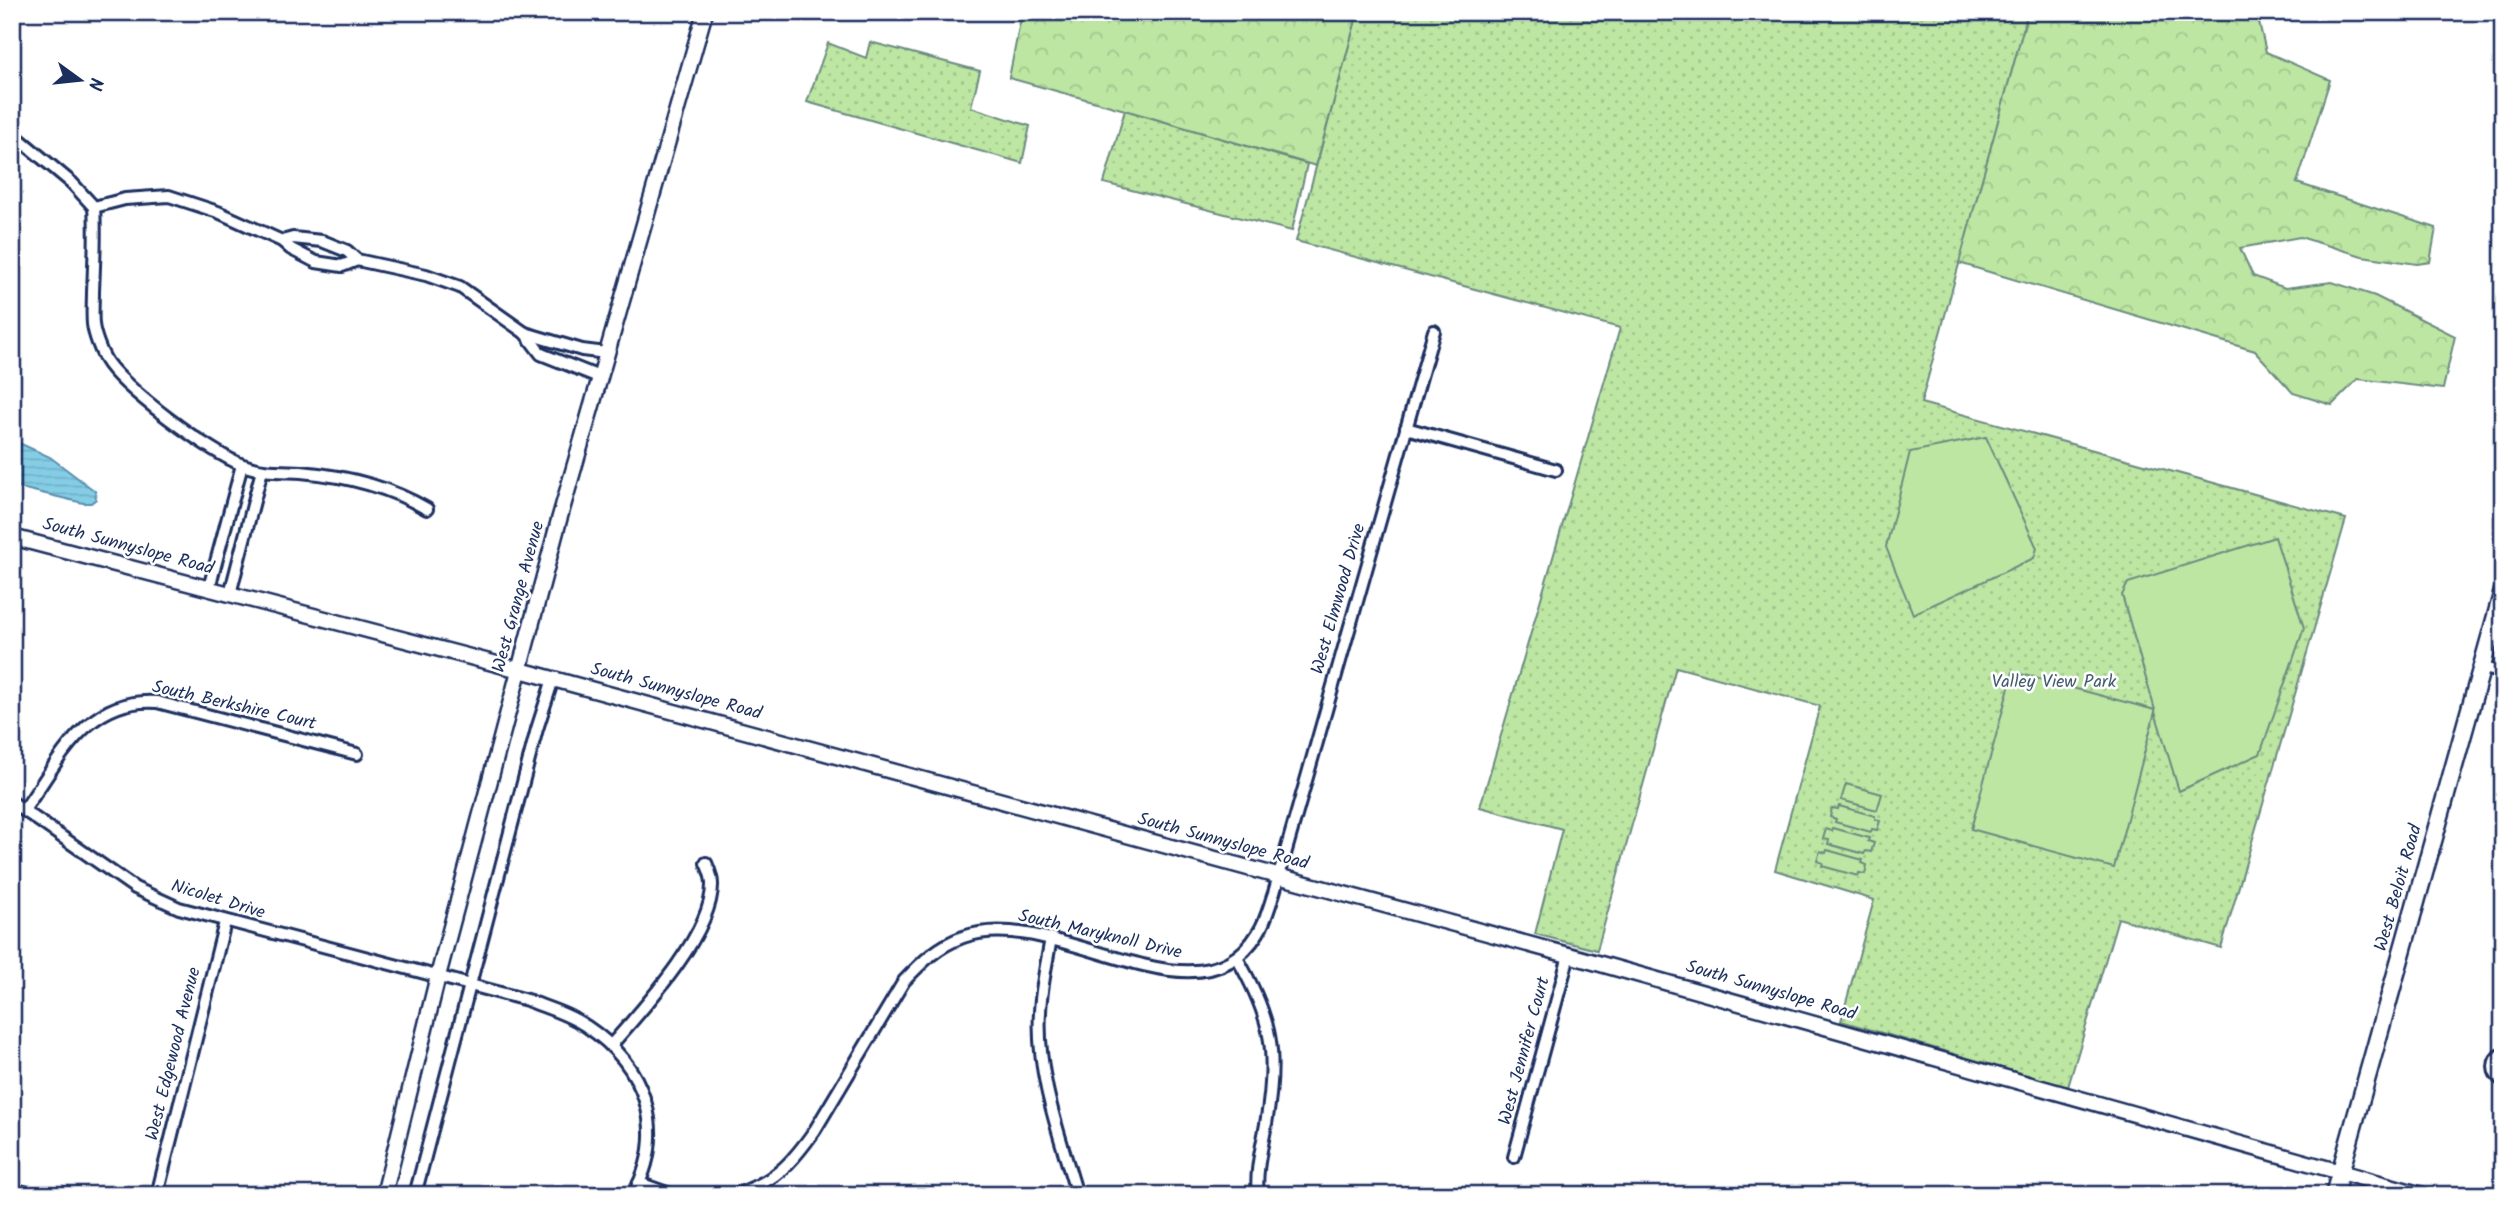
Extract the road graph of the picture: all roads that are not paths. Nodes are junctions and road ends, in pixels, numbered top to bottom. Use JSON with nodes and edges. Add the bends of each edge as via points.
{"nodes":[{"id":1,"x":705,"y":12,"type":"edge"},
{"id":2,"x":12,"y":133,"type":"edge"},
{"id":3,"x":94,"y":207,"type":"junction"},
{"id":4,"x":282,"y":241,"type":"junction"},
{"id":5,"x":357,"y":260,"type":"junction"},
{"id":6,"x":1434,"y":331,"type":"dead end"},
{"id":7,"x":525,"y":333,"type":"junction"},
{"id":8,"x":606,"y":353,"type":"junction"},
{"id":9,"x":599,"y":377,"type":"junction"},
{"id":10,"x":1406,"y":428,"type":"junction"},
{"id":11,"x":242,"y":465,"type":"junction"},
{"id":12,"x":262,"y":470,"type":"junction"},
{"id":13,"x":1556,"y":470,"type":"dead end"},
{"id":14,"x":427,"y":509,"type":"dead end"},
{"id":15,"x":12,"y":537,"type":"edge"},
{"id":16,"x":209,"y":588,"type":"junction"},
{"id":17,"x":2503,"y":591,"type":"edge"},
{"id":18,"x":230,"y":594,"type":"junction"},
{"id":19,"x":2481,"y":667,"type":"junction"},
{"id":20,"x":520,"y":670,"type":"junction"},
{"id":21,"x":2503,"y":673,"type":"edge"},
{"id":22,"x":553,"y":679,"type":"junction"},
{"id":23,"x":357,"y":754,"type":"dead end"},
{"id":24,"x":12,"y":802,"type":"edge"},
{"id":25,"x":24,"y":810,"type":"junction"},
{"id":26,"x":706,"y":863,"type":"dead end"},
{"id":27,"x":1278,"y":877,"type":"junction"},
{"id":28,"x":225,"y":922,"type":"junction"},
{"id":29,"x":1051,"y":938,"type":"junction"},
{"id":30,"x":1569,"y":955,"type":"junction"},
{"id":31,"x":1237,"y":958,"type":"junction"},
{"id":32,"x":438,"y":976,"type":"junction"},
{"id":33,"x":470,"y":984,"type":"junction"},
{"id":34,"x":612,"y":1044,"type":"junction"},
{"id":35,"x":2503,"y":1053,"type":"edge"},
{"id":36,"x":2503,"y":1081,"type":"edge"},
{"id":37,"x":1514,"y":1157,"type":"dead end"},
{"id":38,"x":2339,"y":1171,"type":"junction"},
{"id":39,"x":639,"y":1183,"type":"junction"},
{"id":40,"x":764,"y":1183,"type":"junction"},
{"id":41,"x":12,"y":1189,"type":"edge"},
{"id":42,"x":35,"y":1195,"type":"edge"},
{"id":43,"x":157,"y":1195,"type":"edge"},
{"id":44,"x":384,"y":1195,"type":"edge"},
{"id":45,"x":415,"y":1195,"type":"edge"},
{"id":46,"x":633,"y":1195,"type":"edge"},
{"id":47,"x":673,"y":1195,"type":"edge"},
{"id":48,"x":734,"y":1195,"type":"edge"},
{"id":49,"x":769,"y":1195,"type":"edge"},
{"id":50,"x":1077,"y":1195,"type":"edge"},
{"id":51,"x":1258,"y":1195,"type":"edge"},
{"id":52,"x":2333,"y":1195,"type":"edge"},
{"id":53,"x":2422,"y":1195,"type":"edge"}],
"edges":[{"from":1,"to":8,"type":"street","name":"West Grange Avenue"},
{"from":2,"to":3,"type":"street"},
{"from":3,"to":4,"type":"street","via":[[169,196]]},
{"from":3,"to":11,"type":"street","via":[[93,325],[105,360],[175,423]]},
{"from":4,"to":5,"type":"street","via":[[322,241]]},
{"from":4,"to":5,"type":"street","via":[[316,262],[342,266]]},
{"from":5,"to":7,"type":"street","via":[[460,287]]},
{"from":6,"to":10,"type":"street","name":"West Elmwood Drive"},
{"from":7,"to":8,"type":"street"},
{"from":7,"to":9,"type":"street","via":[[541,354]]},
{"from":8,"to":9,"type":"street","name":"West Grange Avenue"},
{"from":9,"to":20,"type":"street","name":"West Grange Avenue"},
{"from":10,"to":13,"type":"street"},
{"from":10,"to":27,"type":"street","name":"West Elmwood Drive"},
{"from":11,"to":12,"type":"street"},
{"from":11,"to":16,"type":"street"},
{"from":12,"to":14,"type":"street","via":[[357,480],[404,495]]},
{"from":12,"to":18,"type":"street"},
{"from":15,"to":16,"type":"street","name":"South Sunnyslope Road"},
{"from":16,"to":18,"type":"street","name":"South Sunnyslope Road"},
{"from":17,"to":19,"type":"main road","name":"West Beloit Road"},
{"from":18,"to":20,"type":"street","name":"South Sunnyslope Road"},
{"from":19,"to":21,"type":"street"},
{"from":19,"to":38,"type":"main road","name":"West Beloit Road"},
{"from":20,"to":22,"type":"street","name":"South Sunnyslope Road"},
{"from":20,"to":32,"type":"street","name":"West Grange Avenue"},
{"from":22,"to":27,"type":"street","name":"South Sunnyslope Road"},
{"from":22,"to":33,"type":"street"},
{"from":23,"to":25,"type":"street","name":"South Berkshire Court","via":[[157,702],[131,702],[92,720]]},
{"from":24,"to":25,"type":"street","name":"Nicolet Drive"},
{"from":25,"to":28,"type":"street","name":"Nicolet Drive","via":[[149,896]]},
{"from":26,"to":34,"type":"street","via":[[710,896],[693,938],[673,972]]},
{"from":27,"to":30,"type":"street","name":"South Sunnyslope Road"},
{"from":27,"to":31,"type":"street","name":"South Maryknoll Drive","via":[[1259,932]]},
{"from":28,"to":32,"type":"street","name":"Nicolet Drive"},
{"from":28,"to":43,"type":"street","name":"West Edgewood Avenue"},
{"from":29,"to":31,"type":"street","name":"South Maryknoll Drive","via":[[1181,973],[1211,970]]},
{"from":29,"to":40,"type":"street","name":"South Maryknoll Drive","via":[[1015,931],[981,932],[934,952],[904,981],[815,1130],[785,1168]]},
{"from":29,"to":50,"type":"street","via":[[1041,991],[1041,1049]]},
{"from":30,"to":37,"type":"street","name":"West Jennifer Court"},
{"from":30,"to":38,"type":"street","name":"South Sunnyslope Road"},
{"from":31,"to":51,"type":"street","via":[[1259,1000],[1272,1047],[1272,1089]]},
{"from":32,"to":33,"type":"street","name":"Nicolet Drive"},
{"from":32,"to":44,"type":"street","name":"West Grange Avenue"},
{"from":33,"to":34,"type":"street","name":"Nicolet Drive","via":[[573,1018]]},
{"from":33,"to":45,"type":"street"},
{"from":34,"to":39,"type":"street","name":"Nicolet Drive","via":[[646,1099],[650,1146]]},
{"from":35,"to":36,"type":"street","via":[[2494,1064]]},
{"from":38,"to":52,"type":"main road","name":"West Beloit Road"},
{"from":38,"to":53,"type":"street","name":"South Sunnyslope Road"},
{"from":39,"to":46,"type":"street","name":"Nicolet Drive"},
{"from":39,"to":47,"type":"street"},
{"from":40,"to":48,"type":"street","name":"South Maryknoll Drive"},
{"from":40,"to":49,"type":"street"},
{"from":41,"to":42,"type":"street"}]}
